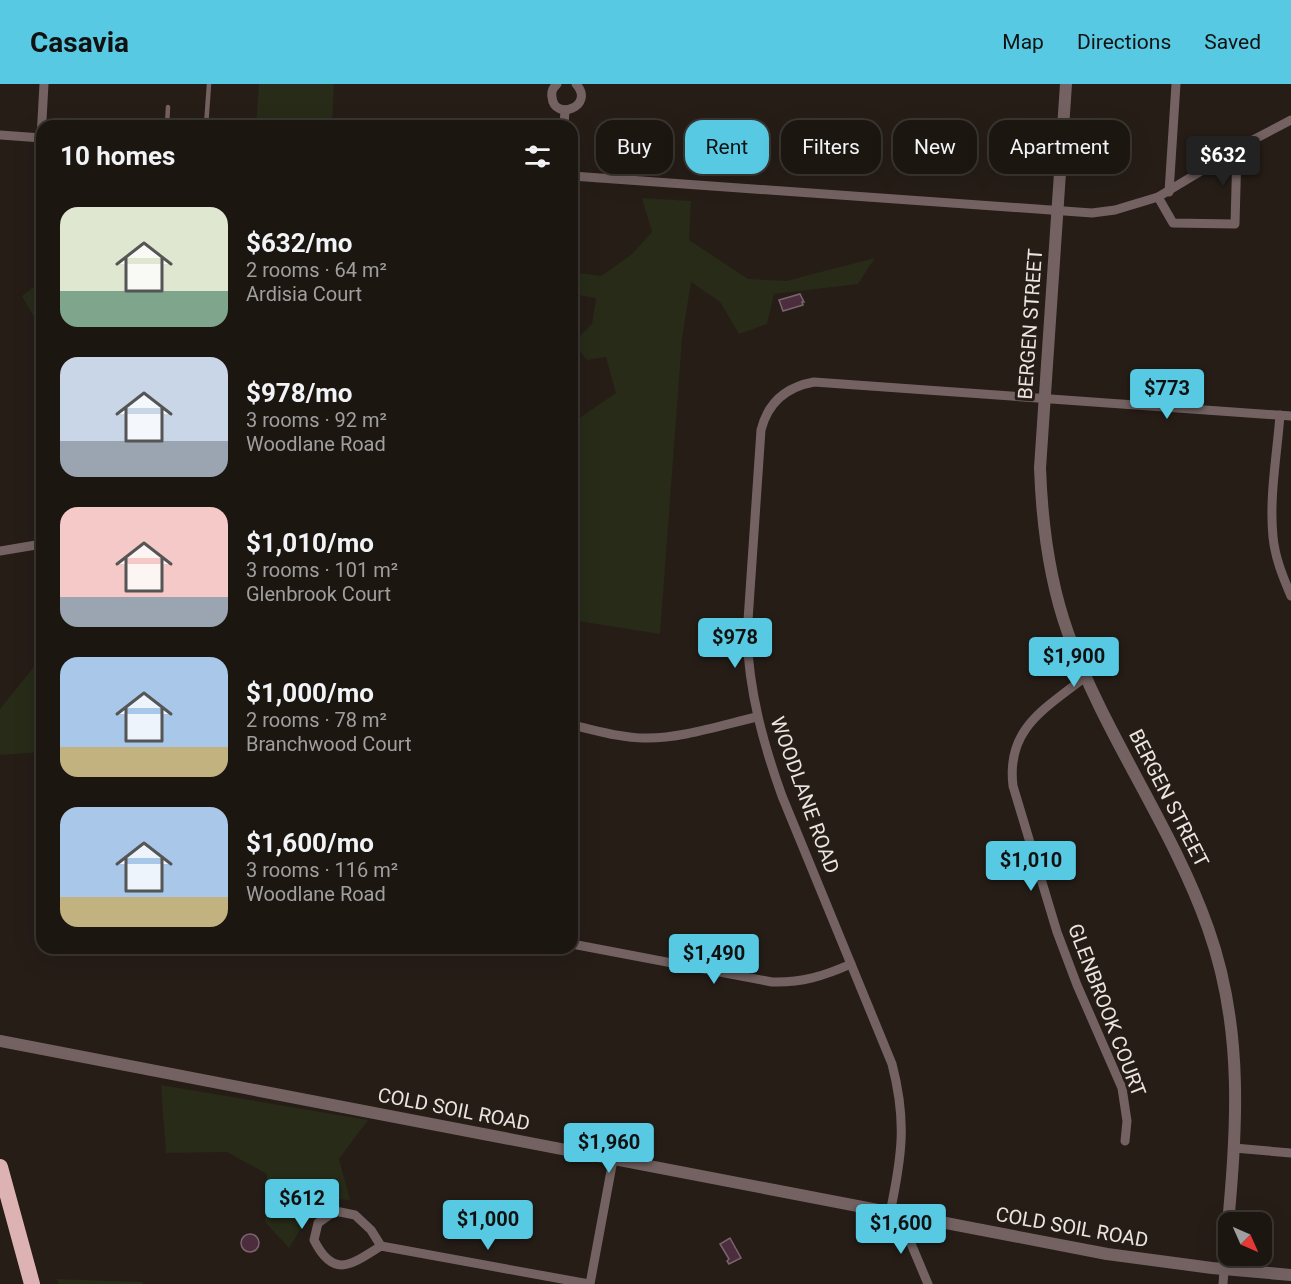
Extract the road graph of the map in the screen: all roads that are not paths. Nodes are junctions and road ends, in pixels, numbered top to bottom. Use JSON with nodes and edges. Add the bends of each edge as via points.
{"nodes":[{"id":1,"x":44,"y":84,"type":"edge"},
{"id":2,"x":209,"y":84,"type":"edge"},
{"id":3,"x":557,"y":84,"type":"edge"},
{"id":4,"x":576,"y":84,"type":"edge"},
{"id":5,"x":1066,"y":84,"type":"edge"},
{"id":6,"x":1176,"y":84,"type":"edge"},
{"id":7,"x":168,"y":107,"type":"dead end"},
{"id":8,"x":565,"y":111,"type":"junction"},
{"id":9,"x":43,"y":120,"type":"edge"},
{"id":10,"x":167,"y":120,"type":"edge"},
{"id":11,"x":206,"y":120,"type":"edge"},
{"id":12,"x":564,"y":120,"type":"edge"},
{"id":13,"x":1291,"y":120,"type":"edge"},
{"id":14,"x":0,"y":135,"type":"edge"},
{"id":15,"x":36,"y":138,"type":"edge"},
{"id":16,"x":1237,"y":150,"type":"junction"},
{"id":17,"x":578,"y":176,"type":"edge"},
{"id":18,"x":1169,"y":192,"type":"junction"},
{"id":19,"x":1158,"y":198,"type":"junction"},
{"id":20,"x":1058,"y":211,"type":"junction"},
{"id":21,"x":1045,"y":398,"type":"junction"},
{"id":22,"x":1280,"y":415,"type":"junction"},
{"id":23,"x":1291,"y":416,"type":"edge"},
{"id":24,"x":36,"y":545,"type":"edge"},
{"id":25,"x":0,"y":551,"type":"edge"},
{"id":26,"x":1291,"y":596,"type":"edge"},
{"id":27,"x":1085,"y":677,"type":"junction"},
{"id":28,"x":757,"y":717,"type":"junction"},
{"id":29,"x":578,"y":726,"type":"edge"},
{"id":30,"x":578,"y":945,"type":"edge"},
{"id":31,"x":851,"y":964,"type":"junction"},
{"id":32,"x":0,"y":1041,"type":"edge"},
{"id":33,"x":1125,"y":1141,"type":"dead end"},
{"id":34,"x":1234,"y":1148,"type":"junction"},
{"id":35,"x":1291,"y":1153,"type":"edge"},
{"id":36,"x":613,"y":1160,"type":"junction"},
{"id":37,"x":0,"y":1167,"type":"edge"},
{"id":38,"x":895,"y":1214,"type":"junction"},
{"id":39,"x":381,"y":1245,"type":"junction"},
{"id":40,"x":1224,"y":1270,"type":"junction"},
{"id":41,"x":1291,"y":1275,"type":"edge"},
{"id":42,"x":32,"y":1284,"type":"edge"},
{"id":43,"x":590,"y":1284,"type":"edge"},
{"id":44,"x":928,"y":1284,"type":"edge"},
{"id":45,"x":1223,"y":1284,"type":"edge"}],
"edges":[{"from":1,"to":9,"type":"street"},
{"from":2,"to":11,"type":"lane"},
{"from":3,"to":8,"type":"street","via":[[551,94],[553,102]]},
{"from":4,"to":8,"type":"street","via":[[582,96],[579,104]]},
{"from":5,"to":20,"type":"street","name":"BERGEN STREET"},
{"from":6,"to":18,"type":"street"},
{"from":7,"to":10,"type":"lane"},
{"from":8,"to":12,"type":"street"},
{"from":13,"to":16,"type":"street"},
{"from":14,"to":15,"type":"street"},
{"from":16,"to":18,"type":"street"},
{"from":16,"to":19,"type":"street","via":[[1235,224],[1173,223]]},
{"from":17,"to":20,"type":"street"},
{"from":18,"to":19,"type":"street"},
{"from":19,"to":20,"type":"street","via":[[1092,213]]},
{"from":20,"to":21,"type":"street","name":"BERGEN STREET"},
{"from":21,"to":22,"type":"street","name":"WOODLANE ROAD"},
{"from":21,"to":27,"type":"street","name":"BERGEN STREET","via":[[1040,468],[1046,547],[1067,632]]},
{"from":21,"to":28,"type":"street","name":"WOODLANE ROAD","via":[[814,382],[790,389],[771,406],[760,430],[747,635]]},
{"from":22,"to":23,"type":"street","name":"WOODLANE ROAD"},
{"from":22,"to":26,"type":"street","via":[[1272,514],[1279,564]]},
{"from":24,"to":25,"type":"street"},
{"from":27,"to":33,"type":"street","name":"GLENBROOK COURT","via":[[1025,729],[1013,755],[1013,786],[1057,932],[1122,1088],[1127,1121]]},
{"from":27,"to":34,"type":"street","name":"BERGEN STREET","via":[[1192,887],[1209,929],[1234,1043]]},
{"from":28,"to":29,"type":"street","via":[[668,737],[625,737]]},
{"from":28,"to":31,"type":"street","name":"WOODLANE ROAD","via":[[782,796]]},
{"from":30,"to":31,"type":"street","via":[[772,982],[812,980]]},
{"from":31,"to":38,"type":"street","name":"WOODLANE ROAD","via":[[899,1089],[903,1144]]},
{"from":32,"to":36,"type":"street","name":"COLD SOIL ROAD"},
{"from":34,"to":35,"type":"street"},
{"from":34,"to":40,"type":"street","name":"BERGEN STREET"},
{"from":36,"to":38,"type":"street","name":"COLD SOIL ROAD"},
{"from":36,"to":43,"type":"street"},
{"from":37,"to":42,"type":"highway"},
{"from":38,"to":40,"type":"street","name":"COLD SOIL ROAD","via":[[1107,1254]]},
{"from":38,"to":44,"type":"street"},
{"from":39,"to":39,"type":"street","via":[[355,1215],[335,1211],[318,1223],[314,1240],[321,1254],[336,1264],[348,1266]]},
{"from":39,"to":43,"type":"street"},
{"from":40,"to":41,"type":"street","name":"COLD SOIL ROAD"},
{"from":40,"to":45,"type":"street","name":"BERGEN STREET"}]}
